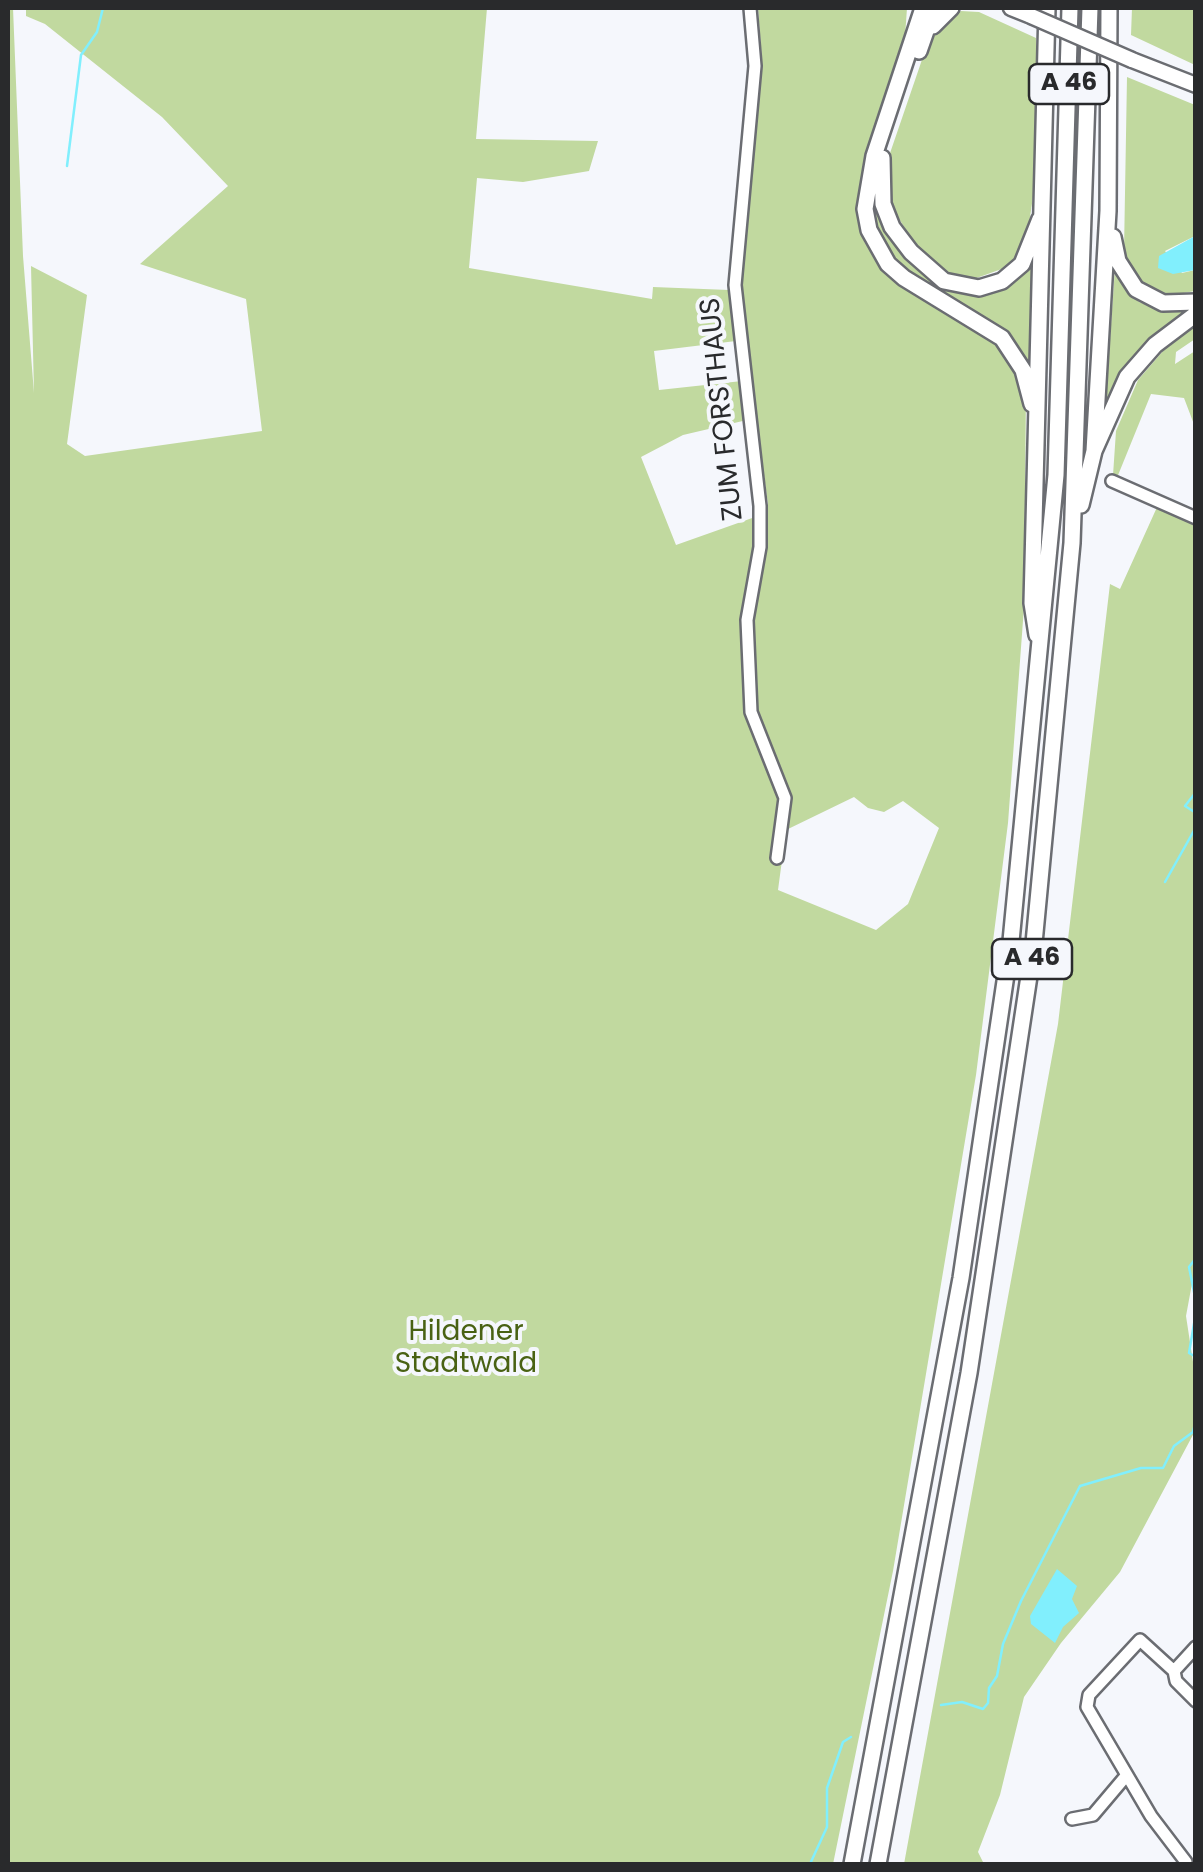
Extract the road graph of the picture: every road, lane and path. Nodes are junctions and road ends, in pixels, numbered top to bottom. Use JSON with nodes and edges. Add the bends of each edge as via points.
{"nodes":[{"id":1,"x":750,"y":8,"type":"edge"},
{"id":2,"x":934,"y":8,"type":"edge"},
{"id":3,"x":951,"y":8,"type":"edge"},
{"id":4,"x":1011,"y":8,"type":"edge"},
{"id":5,"x":1050,"y":8,"type":"edge"},
{"id":6,"x":1070,"y":8,"type":"edge"},
{"id":7,"x":1090,"y":8,"type":"edge"},
{"id":8,"x":1109,"y":8,"type":"edge"},
{"id":9,"x":920,"y":19,"type":"edge"},
{"id":10,"x":1196,"y":85,"type":"edge"},
{"id":11,"x":1068,"y":160,"type":"junction"},
{"id":12,"x":1044,"y":206,"type":"junction"},
{"id":13,"x":1108,"y":212,"type":"junction"},
{"id":14,"x":1196,"y":302,"type":"edge"},
{"id":15,"x":1196,"y":314,"type":"edge"},
{"id":16,"x":1038,"y":432,"type":"junction"},
{"id":17,"x":1094,"y":451,"type":"junction"},
{"id":18,"x":1112,"y":481,"type":"dead end"},
{"id":19,"x":1196,"y":518,"type":"edge"},
{"id":20,"x":1072,"y":542,"type":"junction"},
{"id":21,"x":1041,"y":658,"type":"junction"},
{"id":22,"x":776,"y":858,"type":"dead end"},
{"id":23,"x":1196,"y":1648,"type":"edge"},
{"id":24,"x":1174,"y":1671,"type":"junction"},
{"id":25,"x":1196,"y":1700,"type":"edge"},
{"id":26,"x":1126,"y":1776,"type":"junction"},
{"id":27,"x":1072,"y":1820,"type":"dead end"},
{"id":28,"x":1196,"y":1850,"type":"edge"},
{"id":29,"x":1185,"y":1863,"type":"edge"},
{"id":30,"x":852,"y":1864,"type":"edge"},
{"id":31,"x":878,"y":1864,"type":"edge"}],
"edges":[{"from":1,"to":22,"type":"street","name":"ZUM FORSTHAUS","via":[[755,66],[735,286],[760,506],[747,620],[751,712],[785,798]]},
{"from":2,"to":9,"type":"highway"},
{"from":3,"to":9,"type":"highway"},
{"from":4,"to":10,"type":"main road","bridge":true},
{"from":5,"to":11,"type":"highway","via":[[1055,111]]},
{"from":5,"to":12,"type":"highway"},
{"from":6,"to":11,"type":"highway","number":"A 46"},
{"from":7,"to":20,"type":"highway","number":"A 46"},
{"from":8,"to":13,"type":"highway"},
{"from":9,"to":12,"type":"highway","via":[[881,164],[883,204],[902,241],[944,281],[991,286],[1022,264]]},
{"from":9,"to":16,"type":"highway","via":[[870,171],[869,230],[904,278],[988,326],[1015,354]]},
{"from":11,"to":21,"type":"highway","number":"A 46","via":[[1056,475]]},
{"from":12,"to":16,"type":"highway"},
{"from":13,"to":14,"type":"highway","via":[[1118,260],[1136,288],[1163,303]]},
{"from":13,"to":17,"type":"highway"},
{"from":15,"to":17,"type":"highway","via":[[1139,362]]},
{"from":16,"to":21,"type":"highway","via":[[1032,603]]},
{"from":17,"to":20,"type":"highway"},
{"from":18,"to":19,"type":"street"},
{"from":20,"to":31,"type":"highway","number":"A 46","via":[[1016,1079]]},
{"from":21,"to":30,"type":"highway","number":"A 46","via":[[979,1172]]},
{"from":23,"to":24,"type":"street"},
{"from":24,"to":25,"type":"street"},
{"from":24,"to":26,"type":"street","via":[[1140,1640],[1088,1695],[1087,1708]]},
{"from":26,"to":27,"type":"street","via":[[1093,1815]]},
{"from":26,"to":29,"type":"street"},
{"from":28,"to":29,"type":"street"}]}
